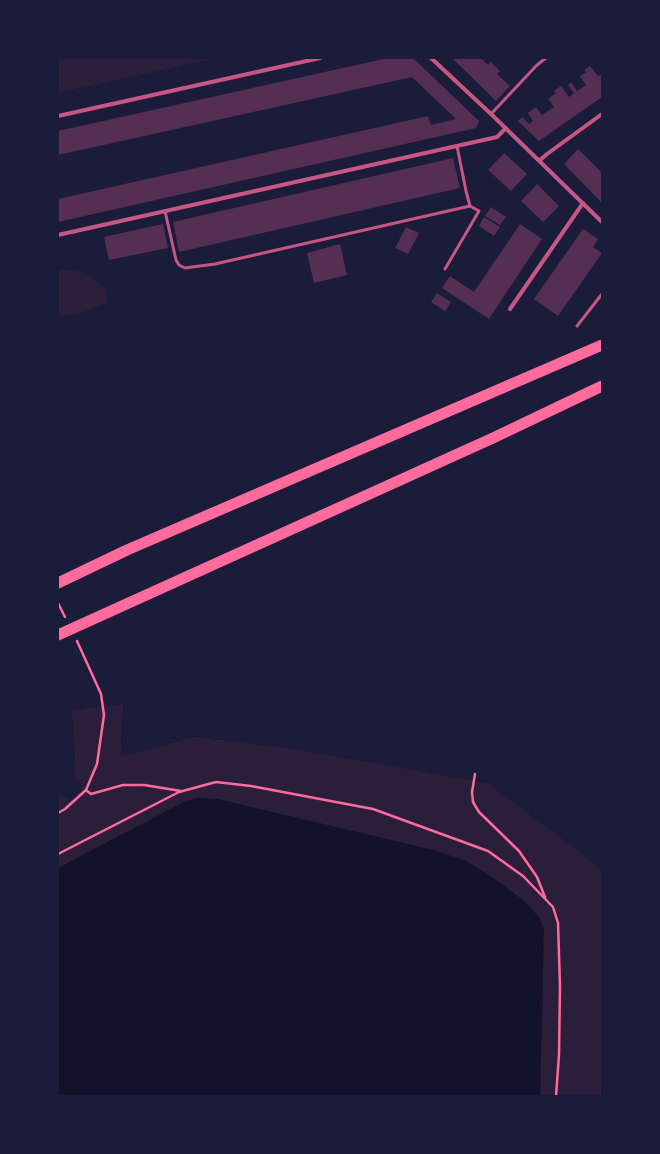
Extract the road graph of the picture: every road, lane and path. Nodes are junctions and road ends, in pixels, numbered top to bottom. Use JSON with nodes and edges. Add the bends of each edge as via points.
{"nodes":[{"id":1,"x":320,"y":58,"type":"edge"},
{"id":2,"x":431,"y":58,"type":"edge"},
{"id":3,"x":546,"y":58,"type":"edge"},
{"id":4,"x":491,"y":114,"type":"junction"},
{"id":5,"x":58,"y":116,"type":"edge"},
{"id":6,"x":601,"y":116,"type":"edge"},
{"id":7,"x":506,"y":128,"type":"junction"},
{"id":8,"x":457,"y":146,"type":"junction"},
{"id":9,"x":539,"y":161,"type":"junction"},
{"id":10,"x":583,"y":203,"type":"junction"},
{"id":11,"x":470,"y":206,"type":"junction"},
{"id":12,"x":165,"y":211,"type":"junction"},
{"id":13,"x":602,"y":222,"type":"edge"},
{"id":14,"x":58,"y":235,"type":"edge"},
{"id":15,"x":445,"y":269,"type":"dead end"},
{"id":16,"x":602,"y":294,"type":"edge"},
{"id":17,"x":510,"y":309,"type":"dead end"},
{"id":18,"x":577,"y":326,"type":"dead end"},
{"id":19,"x":602,"y":346,"type":"edge"},
{"id":20,"x":602,"y":386,"type":"edge"},
{"id":21,"x":58,"y":583,"type":"edge"},
{"id":22,"x":58,"y":635,"type":"edge"},
{"id":23,"x":86,"y":660,"type":"dead end"},
{"id":24,"x":475,"y":774,"type":"dead end"},
{"id":25,"x":86,"y":790,"type":"junction"},
{"id":26,"x":183,"y":791,"type":"junction"},
{"id":27,"x":58,"y":813,"type":"edge"},
{"id":28,"x":58,"y":854,"type":"edge"},
{"id":29,"x":546,"y":899,"type":"junction"},
{"id":30,"x":556,"y":1096,"type":"edge"}],
"edges":[{"from":1,"to":5,"type":"street"},
{"from":2,"to":4,"type":"street"},
{"from":3,"to":4,"type":"lane"},
{"from":4,"to":7,"type":"street"},
{"from":6,"to":9,"type":"street"},
{"from":7,"to":8,"type":"street","via":[[496,137]]},
{"from":7,"to":9,"type":"street"},
{"from":8,"to":11,"type":"lane"},
{"from":8,"to":12,"type":"street"},
{"from":9,"to":10,"type":"street"},
{"from":10,"to":13,"type":"street"},
{"from":10,"to":17,"type":"street"},
{"from":11,"to":12,"type":"lane","via":[[215,264],[185,268],[176,260]]},
{"from":11,"to":15,"type":"lane","via":[[479,211]]},
{"from":12,"to":14,"type":"street"},
{"from":16,"to":18,"type":"lane"},
{"from":19,"to":21,"type":"highway","via":[[134,547]]},
{"from":20,"to":22,"type":"highway","via":[[478,445]]},
{"from":23,"to":25,"type":"path","via":[[101,694],[104,715],[97,764]]},
{"from":24,"to":29,"type":"path","via":[[472,802],[519,851],[537,877]]},
{"from":25,"to":26,"type":"path","via":[[91,794],[123,786],[144,785]]},
{"from":25,"to":27,"type":"path"},
{"from":26,"to":28,"type":"path"},
{"from":26,"to":29,"type":"path","via":[[216,782],[373,809],[488,851],[523,876]]},
{"from":29,"to":30,"type":"path","via":[[553,907],[558,923],[560,986]]}]}
